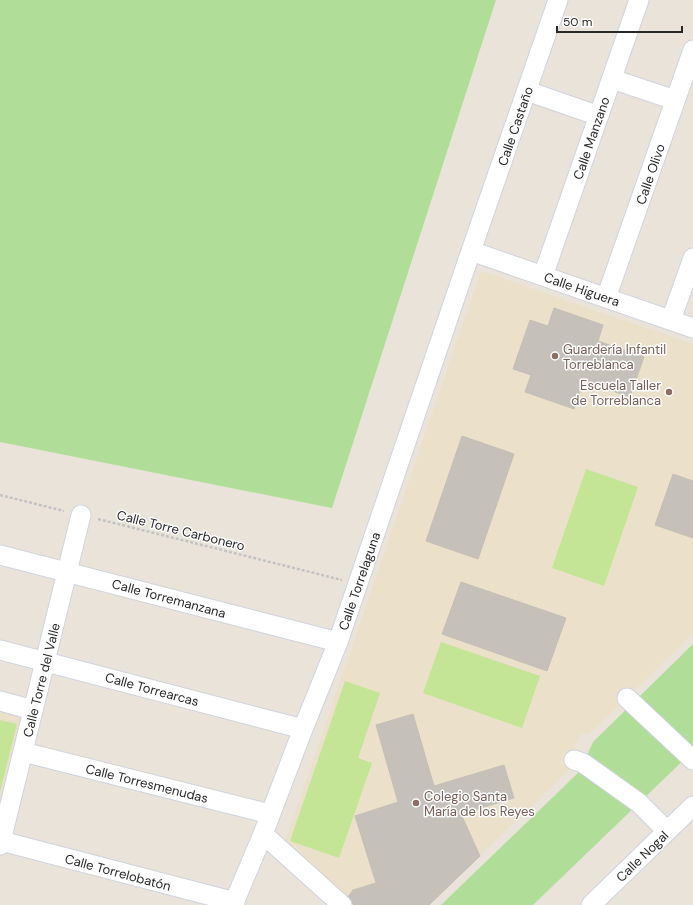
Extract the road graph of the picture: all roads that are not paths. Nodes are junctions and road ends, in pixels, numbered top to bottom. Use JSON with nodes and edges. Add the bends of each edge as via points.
{"nodes":[{"id":1,"x":558,"y":0,"type":"edge"},
{"id":2,"x":639,"y":0,"type":"edge"},
{"id":3,"x":693,"y":50,"type":"edge"},
{"id":4,"x":612,"y":79,"type":"junction"},
{"id":5,"x":527,"y":91,"type":"junction"},
{"id":6,"x":675,"y":100,"type":"junction"},
{"id":7,"x":599,"y":116,"type":"junction"},
{"id":8,"x":471,"y":251,"type":"junction"},
{"id":9,"x":693,"y":258,"type":"edge"},
{"id":10,"x":543,"y":276,"type":"junction"},
{"id":11,"x":606,"y":298,"type":"junction"},
{"id":12,"x":671,"y":320,"type":"junction"},
{"id":13,"x":693,"y":328,"type":"edge"},
{"id":14,"x":81,"y":515,"type":"road end"},
{"id":15,"x":0,"y":555,"type":"edge"},
{"id":16,"x":67,"y":571,"type":"junction"},
{"id":17,"x":338,"y":642,"type":"junction"},
{"id":18,"x":0,"y":650,"type":"edge"},
{"id":19,"x":45,"y":661,"type":"junction"},
{"id":20,"x":627,"y":698,"type":"dead end"},
{"id":21,"x":0,"y":701,"type":"edge"},
{"id":22,"x":33,"y":710,"type":"junction"},
{"id":23,"x":303,"y":729,"type":"junction"},
{"id":24,"x":23,"y":752,"type":"junction"},
{"id":25,"x":574,"y":760,"type":"dead end"},
{"id":26,"x":693,"y":760,"type":"edge"},
{"id":27,"x":693,"y":806,"type":"edge"},
{"id":28,"x":270,"y":814,"type":"junction"},
{"id":29,"x":667,"y":832,"type":"junction"},
{"id":30,"x":263,"y":834,"type":"junction"},
{"id":31,"x":0,"y":843,"type":"edge"},
{"id":32,"x":234,"y":904,"type":"edge"},
{"id":33,"x":342,"y":905,"type":"edge"},
{"id":34,"x":591,"y":905,"type":"edge"}],
"edges":[{"from":1,"to":5,"type":"street","name":"Calle Castaño"},
{"from":2,"to":4,"type":"street","name":"Calle Manzano"},
{"from":3,"to":6,"type":"street","name":"Calle Olivo"},
{"from":4,"to":6,"type":"street"},
{"from":4,"to":7,"type":"street","name":"Calle Manzano"},
{"from":5,"to":7,"type":"street"},
{"from":5,"to":8,"type":"street","name":"Calle Castaño"},
{"from":6,"to":11,"type":"street","name":"Calle Olivo"},
{"from":7,"to":10,"type":"street","name":"Calle Manzano"},
{"from":8,"to":10,"type":"street","name":"Calle Higuera"},
{"from":8,"to":17,"type":"street","name":"Calle Torrelaguna"},
{"from":9,"to":12,"type":"street"},
{"from":10,"to":11,"type":"street","name":"Calle Higuera"},
{"from":11,"to":12,"type":"street","name":"Calle Higuera"},
{"from":12,"to":13,"type":"street","name":"Calle Higuera"},
{"from":14,"to":16,"type":"street","name":"Calle Torre del Valle"},
{"from":15,"to":16,"type":"street","name":"Calle Torremanzana"},
{"from":16,"to":17,"type":"street","name":"Calle Torremanzana"},
{"from":16,"to":19,"type":"street","name":"Calle Torre del Valle"},
{"from":17,"to":23,"type":"street","name":"Calle Torrelaguna"},
{"from":18,"to":19,"type":"street","name":"Calle Torrearcas"},
{"from":19,"to":22,"type":"street","name":"Calle Torre del Valle"},
{"from":19,"to":23,"type":"street","name":"Calle Torrearcas"},
{"from":20,"to":26,"type":"street"},
{"from":21,"to":22,"type":"street"},
{"from":22,"to":24,"type":"street","name":"Calle Torre del Valle"},
{"from":23,"to":28,"type":"street","name":"Calle Torrelaguna"},
{"from":24,"to":28,"type":"street","name":"Calle Torresmenudas"},
{"from":24,"to":31,"type":"street","name":"Calle Torre del Valle"},
{"from":25,"to":29,"type":"street","via":[[583,763],[639,803]]},
{"from":27,"to":29,"type":"street","name":"Calle Nogal"},
{"from":28,"to":30,"type":"street","name":"Calle Torrelaguna"},
{"from":29,"to":34,"type":"street","name":"Calle Nogal"},
{"from":30,"to":32,"type":"street","name":"Calle Torrelaguna"},
{"from":30,"to":33,"type":"street"},
{"from":31,"to":32,"type":"street","name":"Calle Torrelobatón"}]}
